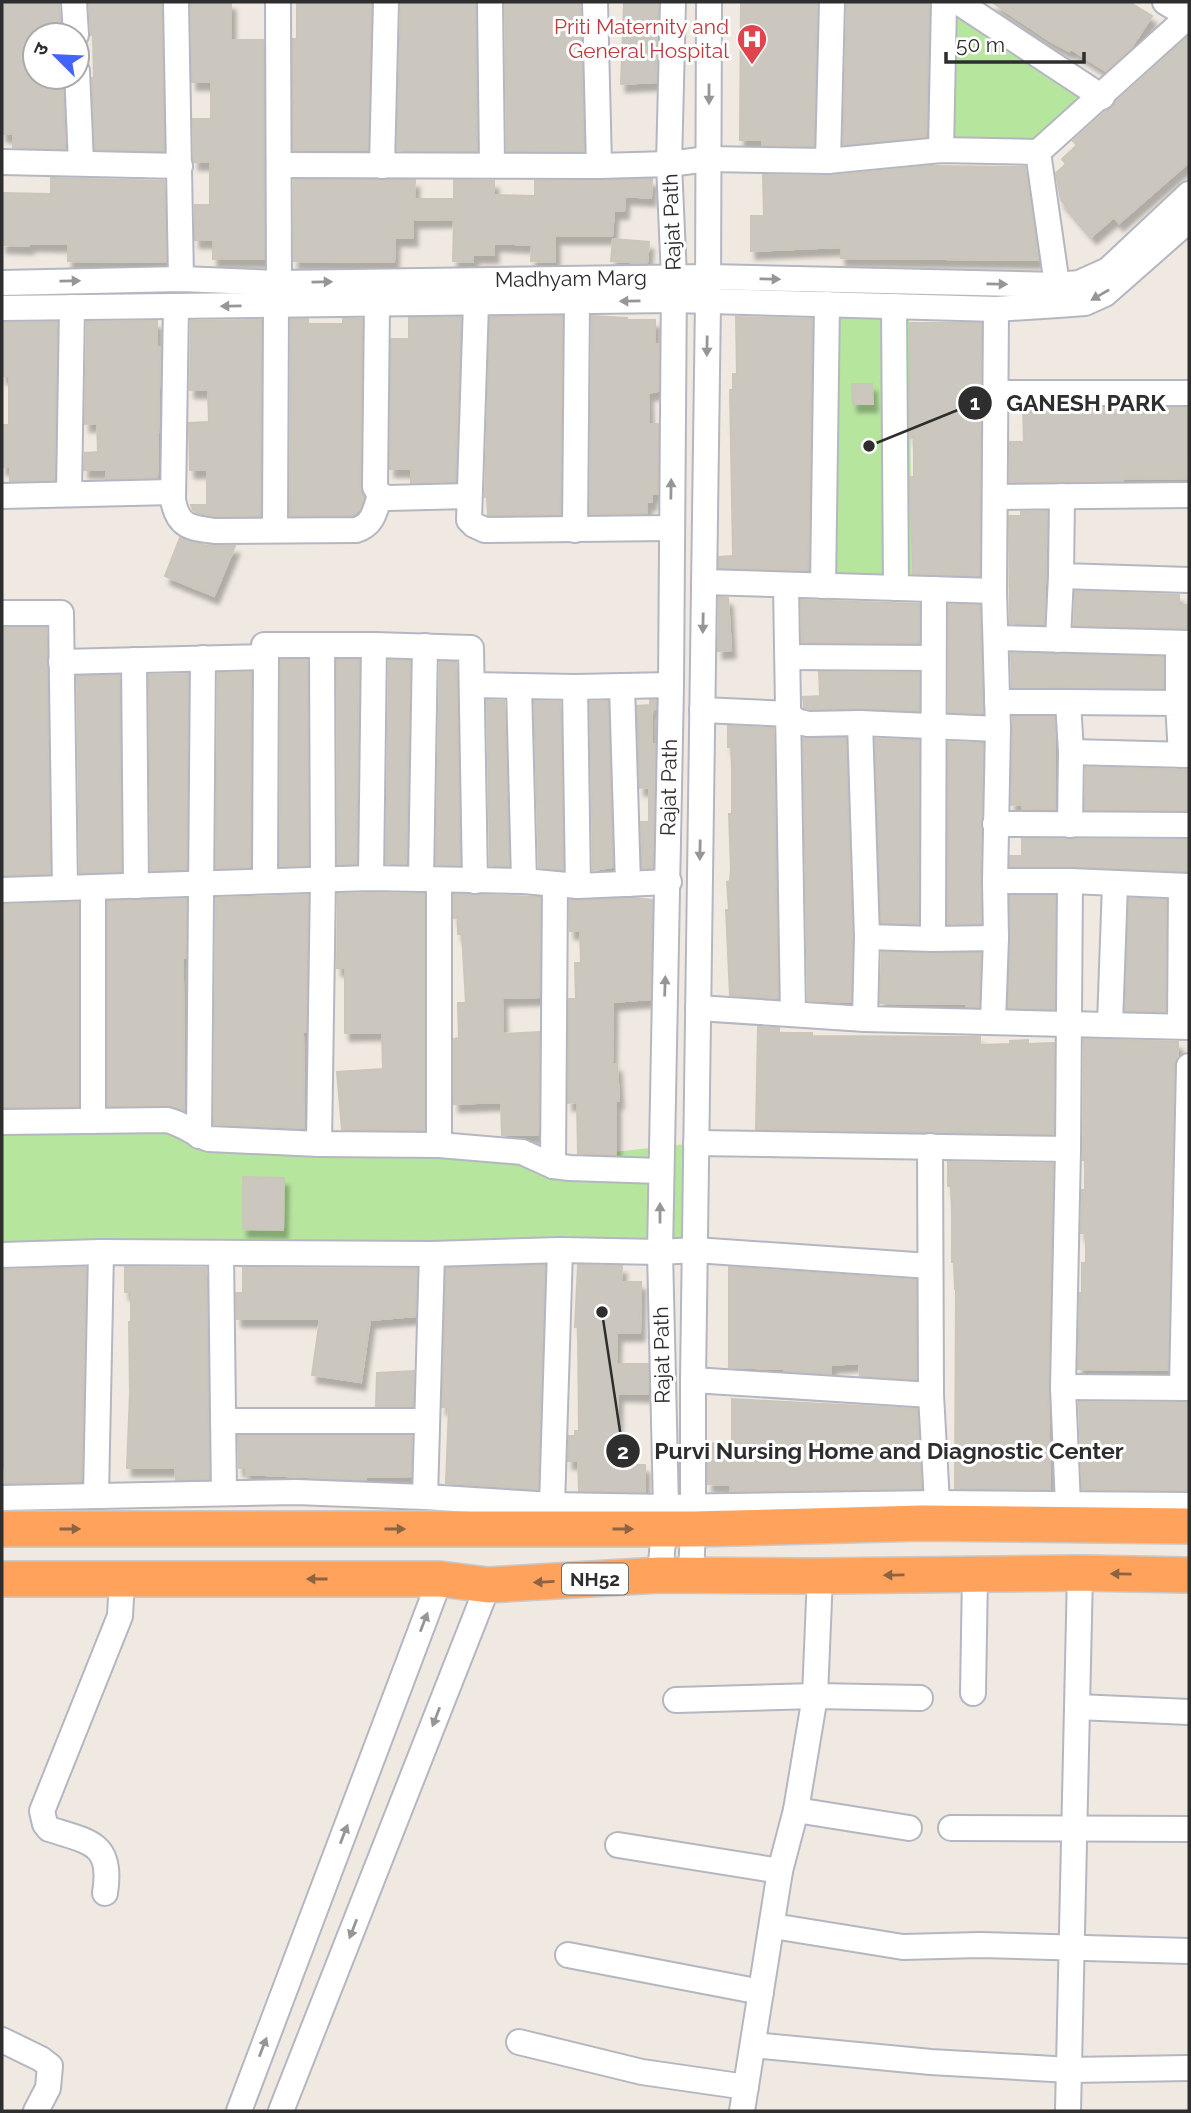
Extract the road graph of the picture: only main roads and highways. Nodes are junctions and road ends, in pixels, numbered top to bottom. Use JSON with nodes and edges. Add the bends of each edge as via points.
{"nodes":[{"id":1,"x":1189,"y":1526,"type":"edge"},
{"id":2,"x":2,"y":1529,"type":"edge"},
{"id":3,"x":1189,"y":1575,"type":"edge"},
{"id":4,"x":2,"y":1579,"type":"edge"}],
"edges":[{"from":2,"to":1,"type":"highway","one_way":true,"via":[[679,1518]]},
{"from":3,"to":4,"type":"highway","number":"NH52","one_way":true,"via":[[675,1575],[488,1585],[440,1579]]}]}
